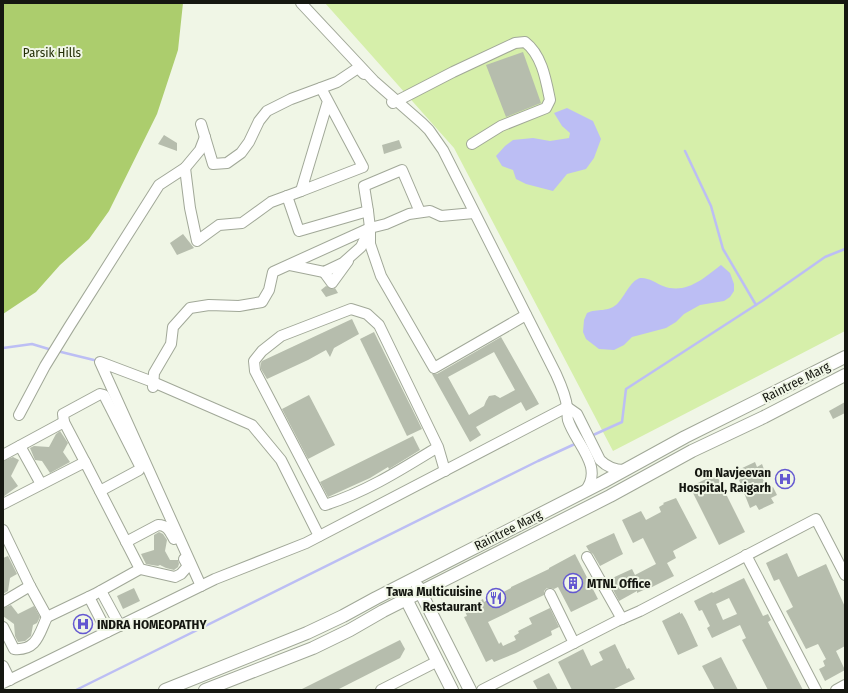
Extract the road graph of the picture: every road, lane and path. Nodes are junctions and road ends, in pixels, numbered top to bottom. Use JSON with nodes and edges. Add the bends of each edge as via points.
{"nodes":[{"id":1,"x":301,"y":3,"type":"edge"},
{"id":2,"x":321,"y":88,"type":"junction"},
{"id":3,"x":328,"y":101,"type":"junction"},
{"id":4,"x":397,"y":101,"type":"junction"},
{"id":5,"x":201,"y":124,"type":"dead end"},
{"id":6,"x":205,"y":137,"type":"junction"},
{"id":7,"x":472,"y":144,"type":"dead end"},
{"id":8,"x":363,"y":167,"type":"junction"},
{"id":9,"x":185,"y":168,"type":"junction"},
{"id":10,"x":364,"y":186,"type":"junction"},
{"id":11,"x":301,"y":191,"type":"junction"},
{"id":12,"x":287,"y":196,"type":"junction"},
{"id":13,"x":368,"y":210,"type":"junction"},
{"id":14,"x":420,"y":212,"type":"junction"},
{"id":15,"x":474,"y":213,"type":"junction"},
{"id":16,"x":370,"y":228,"type":"junction"},
{"id":17,"x":290,"y":265,"type":"junction"},
{"id":18,"x":526,"y":315,"type":"junction"},
{"id":19,"x":845,"y":357,"type":"edge"},
{"id":20,"x":845,"y":375,"type":"edge"},
{"id":21,"x":153,"y":385,"type":"junction"},
{"id":22,"x":567,"y":407,"type":"junction"},
{"id":23,"x":19,"y":415,"type":"dead end"},
{"id":24,"x":64,"y":422,"type":"junction"},
{"id":25,"x":20,"y":446,"type":"junction"},
{"id":26,"x":438,"y":447,"type":"junction"},
{"id":27,"x":589,"y":449,"type":"junction"},
{"id":28,"x":3,"y":455,"type":"edge"},
{"id":29,"x":85,"y":462,"type":"junction"},
{"id":30,"x":624,"y":470,"type":"junction"},
{"id":31,"x":445,"y":471,"type":"junction"},
{"id":32,"x":41,"y":484,"type":"junction"},
{"id":33,"x":100,"y":491,"type":"junction"},
{"id":34,"x":585,"y":491,"type":"junction"},
{"id":35,"x":3,"y":504,"type":"edge"},
{"id":36,"x":323,"y":534,"type":"junction"},
{"id":37,"x":4,"y":535,"type":"edge"},
{"id":38,"x":126,"y":542,"type":"junction"},
{"id":39,"x":746,"y":555,"type":"junction"},
{"id":40,"x":587,"y":557,"type":"dead end"},
{"id":41,"x":140,"y":569,"type":"junction"},
{"id":42,"x":845,"y":575,"type":"edge"},
{"id":43,"x":414,"y":578,"type":"junction"},
{"id":44,"x":30,"y":586,"type":"junction"},
{"id":45,"x":201,"y":586,"type":"junction"},
{"id":46,"x":400,"y":586,"type":"junction"},
{"id":47,"x":101,"y":591,"type":"junction"},
{"id":48,"x":421,"y":592,"type":"junction"},
{"id":49,"x":550,"y":594,"type":"dead end"},
{"id":50,"x":88,"y":597,"type":"junction"},
{"id":51,"x":407,"y":600,"type":"junction"},
{"id":52,"x":3,"y":602,"type":"edge"},
{"id":53,"x":47,"y":617,"type":"junction"},
{"id":54,"x":622,"y":619,"type":"junction"},
{"id":55,"x":120,"y":626,"type":"junction"},
{"id":56,"x":3,"y":628,"type":"edge"},
{"id":57,"x":107,"y":632,"type":"junction"},
{"id":58,"x":574,"y":643,"type":"junction"},
{"id":59,"x":438,"y":661,"type":"junction"},
{"id":60,"x":3,"y":666,"type":"edge"},
{"id":61,"x":7,"y":681,"type":"edge"},
{"id":62,"x":845,"y":685,"type":"edge"},
{"id":63,"x":165,"y":690,"type":"edge"},
{"id":64,"x":205,"y":690,"type":"edge"},
{"id":65,"x":381,"y":690,"type":"edge"},
{"id":66,"x":452,"y":690,"type":"edge"},
{"id":67,"x":470,"y":690,"type":"edge"},
{"id":68,"x":482,"y":690,"type":"edge"},
{"id":69,"x":816,"y":690,"type":"edge"},
{"id":70,"x":836,"y":690,"type":"edge"}],
"edges":[{"from":1,"to":4,"type":"street","via":[[374,81]]},
{"from":2,"to":3,"type":"street"},
{"from":2,"to":4,"type":"street","via":[[337,82],[358,68],[393,103]]},
{"from":2,"to":6,"type":"street","via":[[267,111],[242,153],[227,163],[213,164]]},
{"from":3,"to":8,"type":"street"},
{"from":3,"to":11,"type":"street"},
{"from":4,"to":7,"type":"street","via":[[515,43],[525,42],[531,47],[544,71],[550,100],[546,108],[501,126]]},
{"from":4,"to":15,"type":"street","via":[[422,123],[443,150]]},
{"from":5,"to":6,"type":"street"},
{"from":6,"to":9,"type":"street","via":[[200,150]]},
{"from":8,"to":10,"type":"street"},
{"from":8,"to":11,"type":"street"},
{"from":9,"to":12,"type":"street","via":[[197,242],[219,225],[242,223],[271,202]]},
{"from":9,"to":23,"type":"street","via":[[159,185],[58,345]]},
{"from":10,"to":13,"type":"street"},
{"from":10,"to":14,"type":"street","via":[[402,170]]},
{"from":11,"to":12,"type":"street"},
{"from":12,"to":13,"type":"street","via":[[299,231]]},
{"from":13,"to":16,"type":"street"},
{"from":14,"to":15,"type":"street","via":[[430,211],[442,216]]},
{"from":14,"to":16,"type":"street"},
{"from":15,"to":18,"type":"street"},
{"from":16,"to":17,"type":"street"},
{"from":16,"to":17,"type":"street","via":[[356,252],[343,263],[324,272]]},
{"from":16,"to":18,"type":"street","via":[[370,244],[381,276],[434,368]]},
{"from":17,"to":21,"type":"street","via":[[273,272],[269,290],[262,302],[239,306],[209,305],[190,308],[173,327],[171,344],[154,373]]},
{"from":18,"to":22,"type":"street","via":[[556,374]]},
{"from":19,"to":30,"type":"main road","name":"Raintree Marg"},
{"from":20,"to":48,"type":"main road","name":"Raintree Marg","via":[[692,451],[610,496]]},
{"from":21,"to":36,"type":"street","via":[[252,425],[281,460]]},
{"from":21,"to":45,"type":"street","via":[[100,362]]},
{"from":22,"to":27,"type":"street","via":[[577,414],[580,432]]},
{"from":22,"to":31,"type":"street"},
{"from":24,"to":25,"type":"street"},
{"from":24,"to":29,"type":"street"},
{"from":24,"to":33,"type":"street","via":[[63,414],[100,394],[104,395],[140,466],[139,470]]},
{"from":25,"to":28,"type":"street"},
{"from":25,"to":32,"type":"street"},
{"from":26,"to":26,"type":"street","via":[[379,325],[367,314],[351,309],[281,336],[254,361],[255,371],[325,505],[345,499],[396,473]]},
{"from":26,"to":31,"type":"street"},
{"from":27,"to":30,"type":"street","via":[[604,464]]},
{"from":27,"to":34,"type":"street","via":[[592,474]]},
{"from":29,"to":32,"type":"street"},
{"from":29,"to":33,"type":"street"},
{"from":30,"to":34,"type":"main road","name":"Raintree Marg"},
{"from":31,"to":36,"type":"street"},
{"from":32,"to":35,"type":"street"},
{"from":33,"to":38,"type":"street"},
{"from":34,"to":43,"type":"main road","name":"Raintree Marg"},
{"from":36,"to":45,"type":"street"},
{"from":37,"to":44,"type":"street"},
{"from":38,"to":41,"type":"street"},
{"from":38,"to":41,"type":"street","via":[[158,524],[162,525],[167,527],[188,566],[175,577]]},
{"from":39,"to":42,"type":"street","via":[[816,519]]},
{"from":39,"to":54,"type":"street"},
{"from":39,"to":69,"type":"street"},
{"from":40,"to":54,"type":"street"},
{"from":41,"to":47,"type":"street"},
{"from":43,"to":46,"type":"main road","name":"Raintree Marg"},
{"from":43,"to":48,"type":"main road"},
{"from":44,"to":52,"type":"street"},
{"from":44,"to":53,"type":"street"},
{"from":45,"to":55,"type":"street"},
{"from":46,"to":51,"type":"main road"},
{"from":46,"to":63,"type":"main road","name":"Raintree Marg","via":[[307,633]]},
{"from":47,"to":50,"type":"street"},
{"from":47,"to":55,"type":"street"},
{"from":48,"to":51,"type":"main road","name":"Raintree Marg"},
{"from":48,"to":67,"type":"main road"},
{"from":49,"to":58,"type":"street"},
{"from":50,"to":53,"type":"street"},
{"from":50,"to":57,"type":"street"},
{"from":51,"to":59,"type":"main road"},
{"from":51,"to":64,"type":"main road","name":"Raintree Marg","via":[[313,648]]},
{"from":53,"to":56,"type":"street","via":[[34,644],[28,648],[14,648]]},
{"from":54,"to":58,"type":"street"},
{"from":55,"to":57,"type":"street"},
{"from":57,"to":61,"type":"street"},
{"from":58,"to":68,"type":"street"},
{"from":59,"to":65,"type":"street"},
{"from":59,"to":66,"type":"main road"},
{"from":60,"to":61,"type":"street"},
{"from":62,"to":70,"type":"street"}]}
